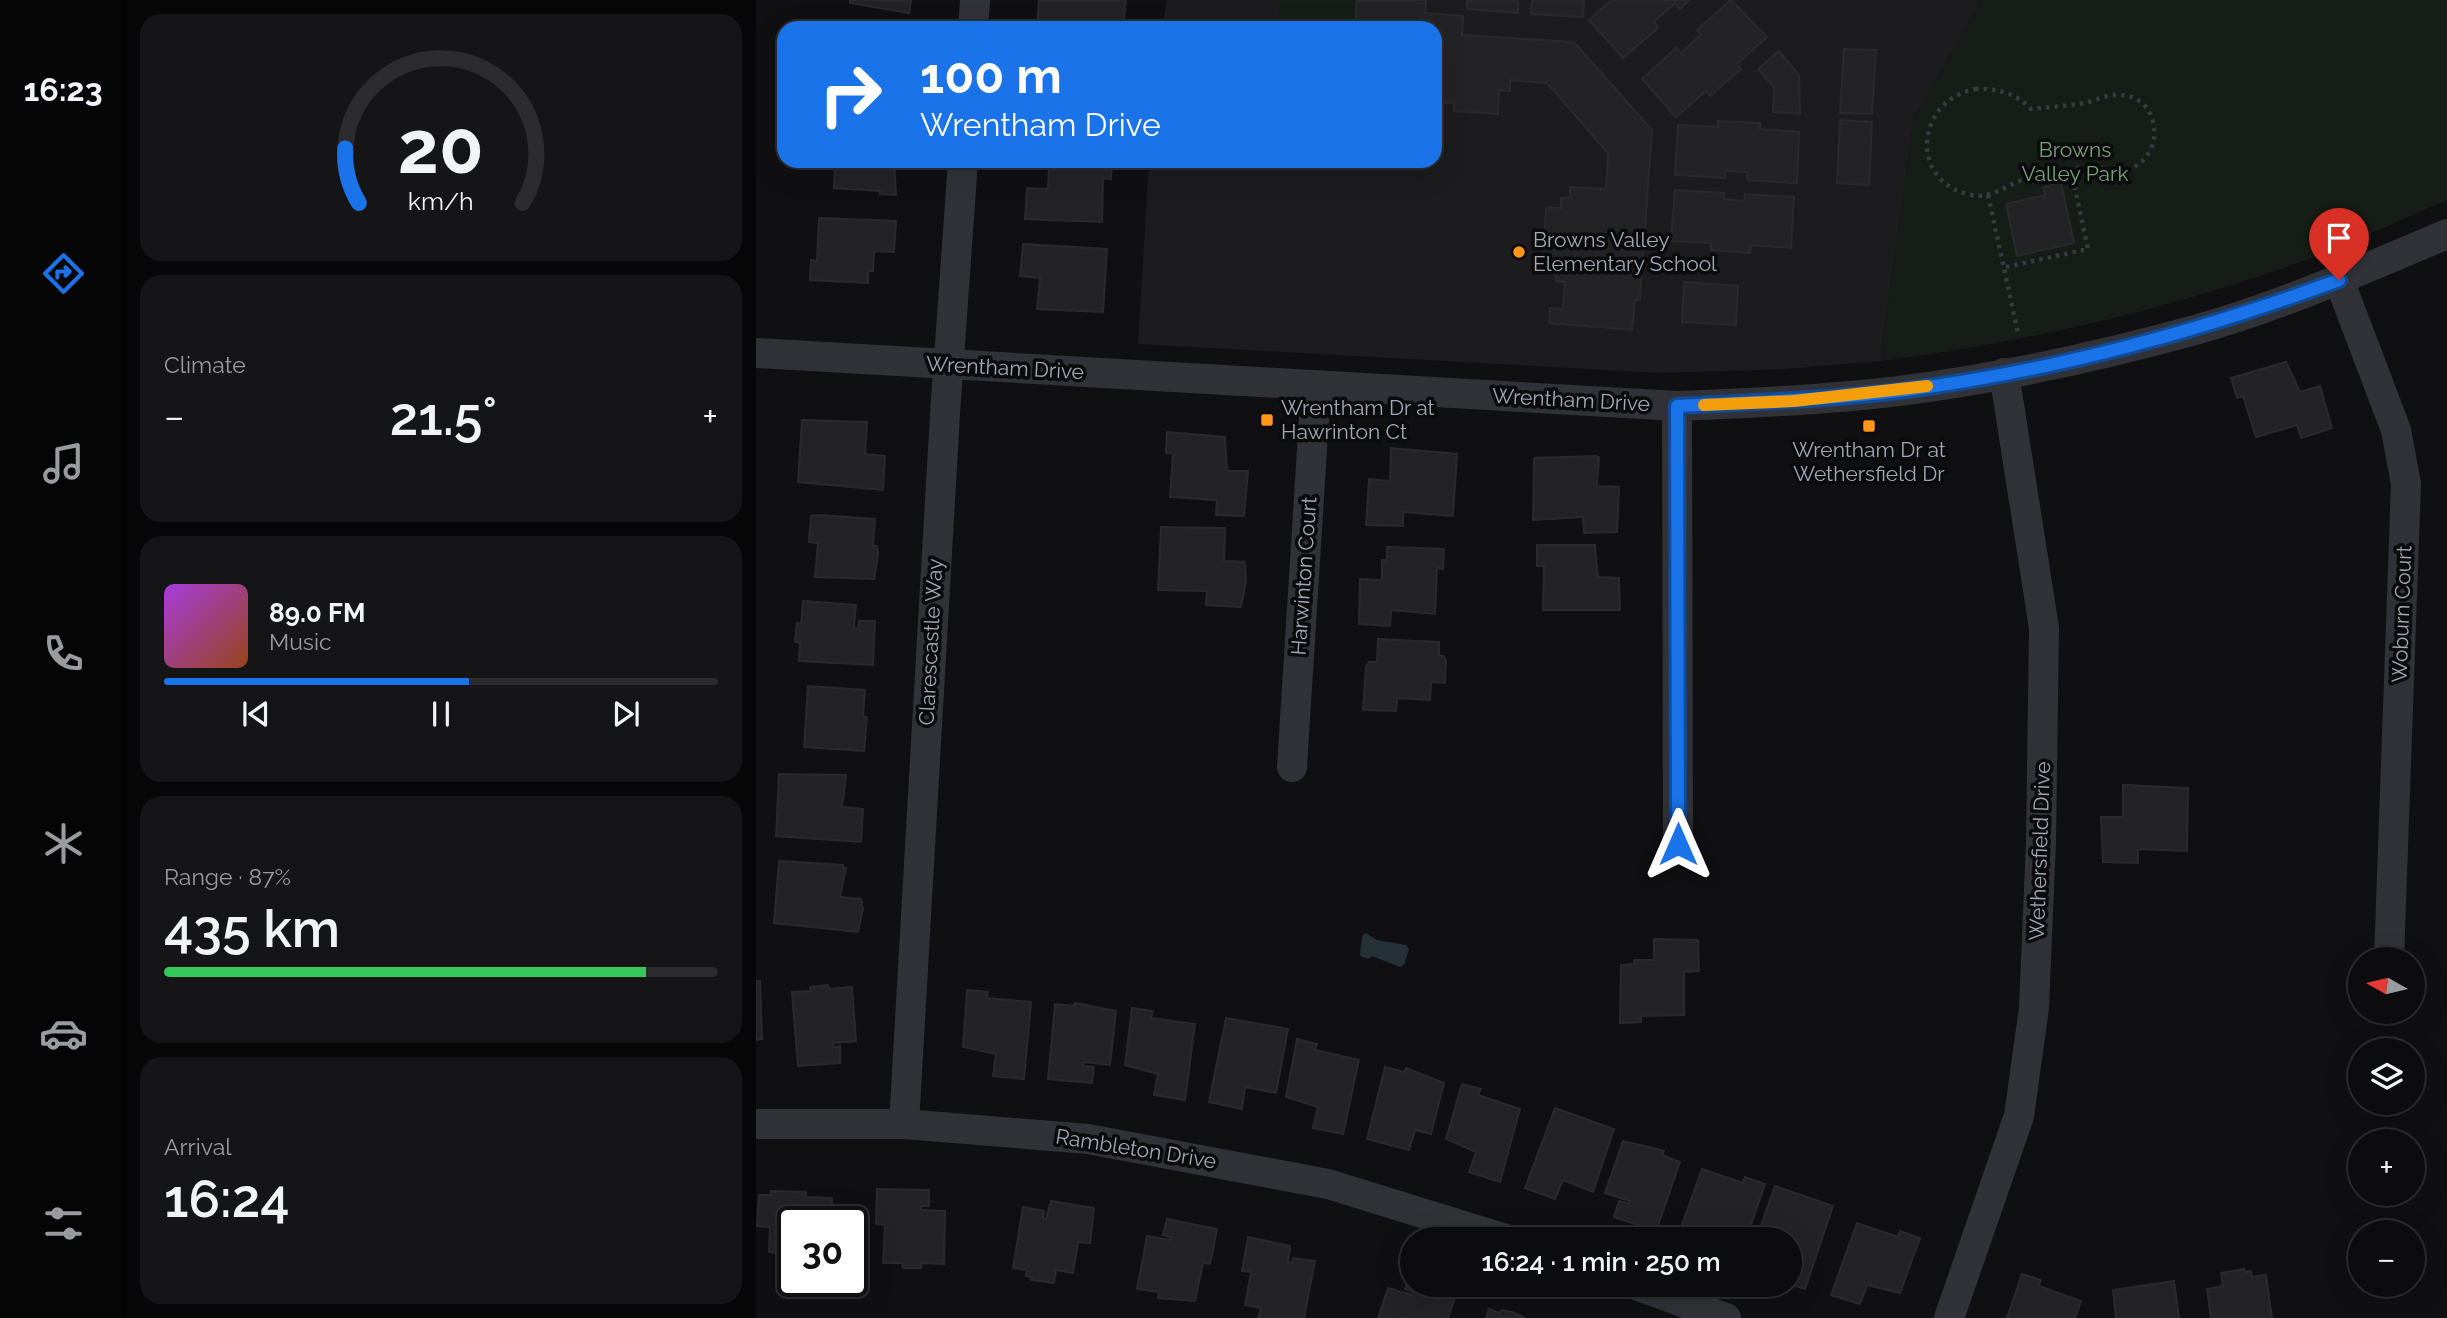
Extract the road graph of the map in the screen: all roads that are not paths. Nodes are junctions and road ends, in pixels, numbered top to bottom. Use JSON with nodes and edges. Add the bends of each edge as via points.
{"nodes":[{"id":1,"x":975,"y":0,"type":"edge"},
{"id":2,"x":974,"y":21,"type":"edge"},
{"id":3,"x":962,"y":168,"type":"edge"},
{"id":4,"x":2447,"y":234,"type":"edge"},
{"id":5,"x":2339,"y":280,"type":"junction"},
{"id":6,"x":756,"y":353,"type":"edge"},
{"id":7,"x":948,"y":364,"type":"junction"},
{"id":8,"x":2004,"y":373,"type":"junction"},
{"id":9,"x":1316,"y":386,"type":"junction"},
{"id":10,"x":1677,"y":406,"type":"junction"},
{"id":11,"x":1292,"y":767,"type":"dead end"},
{"id":12,"x":1678,"y":844,"type":"dead end"},
{"id":13,"x":2389,"y":947,"type":"edge"},
{"id":14,"x":756,"y":1124,"type":"edge"},
{"id":15,"x":904,"y":1124,"type":"junction"},
{"id":16,"x":1467,"y":1227,"type":"edge"},
{"id":17,"x":1669,"y":1297,"type":"edge"},
{"id":18,"x":1726,"y":1318,"type":"edge"},
{"id":19,"x":1949,"y":1318,"type":"edge"}],
"edges":[{"from":1,"to":2,"type":"street"},
{"from":3,"to":7,"type":"street","name":"Clarescastle Way"},
{"from":4,"to":5,"type":"street","name":"Wrentham Drive"},
{"from":5,"to":8,"type":"street","name":"Wrentham Drive","via":[[2194,330]]},
{"from":5,"to":13,"type":"street","name":"Woburn Court","via":[[2396,430],[2406,484]]},
{"from":6,"to":7,"type":"street","name":"Wrentham Drive"},
{"from":7,"to":9,"type":"street","name":"Wrentham Drive"},
{"from":7,"to":15,"type":"street","name":"Clarescastle Way"},
{"from":8,"to":10,"type":"street","name":"Wrentham Drive","via":[[1867,394]]},
{"from":8,"to":19,"type":"street","name":"Wethersfield Drive","via":[[2044,628],[2034,1009],[2019,1116]]},
{"from":9,"to":10,"type":"street","name":"Wrentham Drive"},
{"from":9,"to":11,"type":"street","name":"Harwinton Court"},
{"from":10,"to":12,"type":"street"},
{"from":14,"to":15,"type":"street","name":"Rambleton Drive"},
{"from":15,"to":16,"type":"street","name":"Rambleton Drive","via":[[1088,1139],[1213,1161],[1328,1184]]},
{"from":17,"to":18,"type":"street"}]}
